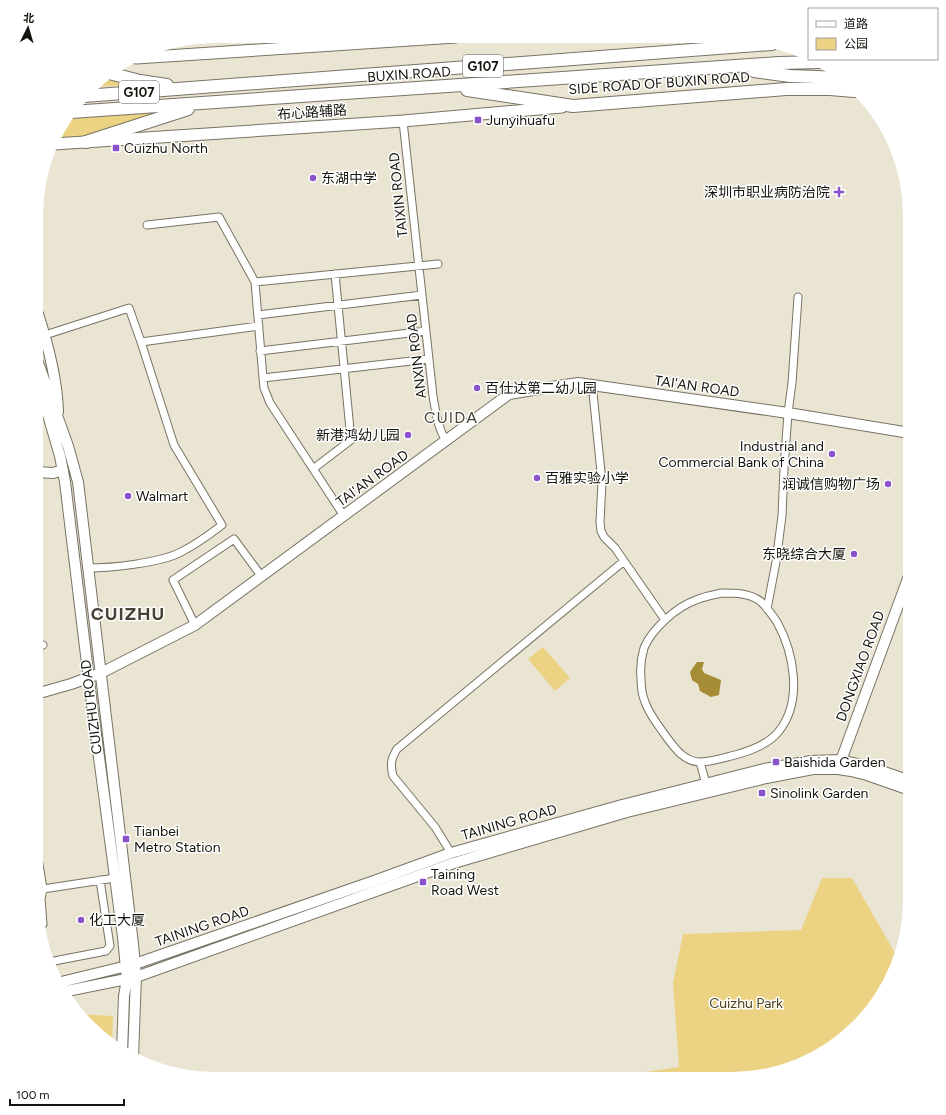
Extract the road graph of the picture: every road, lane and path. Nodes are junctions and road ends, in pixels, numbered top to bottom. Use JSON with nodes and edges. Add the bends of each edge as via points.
{"nodes":[{"id":1,"x":286,"y":43,"type":"edge"},
{"id":2,"x":759,"y":45,"type":"edge"},
{"id":3,"x":147,"y":57,"type":"edge"},
{"id":4,"x":810,"y":62,"type":"edge"},
{"id":5,"x":723,"y":67,"type":"junction"},
{"id":6,"x":116,"y":75,"type":"edge"},
{"id":7,"x":834,"y":78,"type":"edge"},
{"id":8,"x":444,"y":87,"type":"junction"},
{"id":9,"x":194,"y":88,"type":"junction"},
{"id":10,"x":850,"y":91,"type":"edge"},
{"id":11,"x":91,"y":95,"type":"edge"},
{"id":12,"x":205,"y":103,"type":"junction"},
{"id":13,"x":573,"y":106,"type":"junction"},
{"id":14,"x":78,"y":112,"type":"edge"},
{"id":15,"x":403,"y":121,"type":"junction"},
{"id":16,"x":86,"y":142,"type":"junction"},
{"id":17,"x":59,"y":144,"type":"edge"},
{"id":18,"x":147,"y":225,"type":"dead end"},
{"id":19,"x":438,"y":264,"type":"dead end"},
{"id":20,"x":419,"y":266,"type":"junction"},
{"id":21,"x":335,"y":274,"type":"junction"},
{"id":22,"x":255,"y":282,"type":"junction"},
{"id":23,"x":422,"y":296,"type":"junction"},
{"id":24,"x":798,"y":297,"type":"dead end"},
{"id":25,"x":338,"y":306,"type":"junction"},
{"id":26,"x":258,"y":315,"type":"junction"},
{"id":27,"x":259,"y":326,"type":"junction"},
{"id":28,"x":43,"y":329,"type":"edge"},
{"id":29,"x":426,"y":331,"type":"junction"},
{"id":30,"x":45,"y":335,"type":"junction"},
{"id":31,"x":341,"y":341,"type":"junction"},
{"id":32,"x":141,"y":342,"type":"junction"},
{"id":33,"x":260,"y":351,"type":"junction"},
{"id":34,"x":429,"y":359,"type":"junction"},
{"id":35,"x":344,"y":369,"type":"junction"},
{"id":36,"x":262,"y":378,"type":"junction"},
{"id":37,"x":578,"y":383,"type":"junction"},
{"id":38,"x":43,"y":385,"type":"edge"},
{"id":39,"x":43,"y":407,"type":"edge"},
{"id":40,"x":788,"y":412,"type":"junction"},
{"id":41,"x":55,"y":424,"type":"junction"},
{"id":42,"x":903,"y":432,"type":"edge"},
{"id":43,"x":446,"y":440,"type":"junction"},
{"id":44,"x":313,"y":469,"type":"junction"},
{"id":45,"x":63,"y":470,"type":"junction"},
{"id":46,"x":43,"y":472,"type":"edge"},
{"id":47,"x":344,"y":516,"type":"junction"},
{"id":48,"x":624,"y":561,"type":"junction"},
{"id":49,"x":88,"y":568,"type":"junction"},
{"id":50,"x":262,"y":577,"type":"junction"},
{"id":51,"x":903,"y":592,"type":"edge"},
{"id":52,"x":767,"y":609,"type":"junction"},
{"id":53,"x":666,"y":620,"type":"junction"},
{"id":54,"x":195,"y":625,"type":"junction"},
{"id":55,"x":101,"y":673,"type":"junction"},
{"id":56,"x":89,"y":677,"type":"junction"},
{"id":57,"x":43,"y":692,"type":"edge"},
{"id":58,"x":700,"y":762,"type":"junction"},
{"id":59,"x":839,"y":764,"type":"junction"},
{"id":60,"x":903,"y":779,"type":"edge"},
{"id":61,"x":706,"y":784,"type":"junction"},
{"id":62,"x":903,"y":788,"type":"edge"},
{"id":63,"x":451,"y":853,"type":"junction"},
{"id":64,"x":115,"y":878,"type":"junction"},
{"id":65,"x":100,"y":880,"type":"junction"},
{"id":66,"x":43,"y":884,"type":"edge"},
{"id":67,"x":44,"y":889,"type":"joint"},
{"id":68,"x":54,"y":961,"type":"edge"},
{"id":69,"x":130,"y":966,"type":"junction"},
{"id":70,"x":131,"y":978,"type":"junction"},
{"id":71,"x":66,"y":986,"type":"edge"},
{"id":72,"x":66,"y":987,"type":"edge"},
{"id":73,"x":122,"y":1045,"type":"edge"},
{"id":74,"x":133,"y":1051,"type":"edge"}],
"edges":[{"from":1,"to":3,"type":"main road"},
{"from":2,"to":9,"type":"highway","name":"BUXIN ROAD","number":"G107"},
{"from":4,"to":5,"type":"highway","name":"BUXIN ROAD"},
{"from":5,"to":7,"type":"highway","via":[[790,76]]},
{"from":5,"to":8,"type":"highway","name":"BUXIN ROAD"},
{"from":6,"to":9,"type":"highway","via":[[140,81]]},
{"from":8,"to":12,"type":"highway","name":"BUXIN ROAD","number":"G107"},
{"from":8,"to":13,"type":"highway","name":"SIDE ROAD OF BUXIN ROAD","number":"G107"},
{"from":9,"to":11,"type":"highway","name":"BUXIN ROAD","number":"G107"},
{"from":10,"to":13,"type":"highway","name":"SIDE ROAD OF BUXIN ROAD","number":"G107","via":[[786,89]]},
{"from":12,"to":14,"type":"highway","name":"BUXIN ROAD","number":"G107"},
{"from":12,"to":16,"type":"highway"},
{"from":13,"to":15,"type":"main road","name":"布心路辅路"},
{"from":15,"to":16,"type":"main road","name":"布心路辅路"},
{"from":15,"to":20,"type":"street","name":"TAIXIN ROAD"},
{"from":16,"to":17,"type":"main road","name":"布心路辅路"},
{"from":18,"to":22,"type":"street","via":[[219,217]]},
{"from":19,"to":20,"type":"street"},
{"from":20,"to":21,"type":"street"},
{"from":20,"to":23,"type":"street","name":"ANXIN ROAD"},
{"from":21,"to":22,"type":"street"},
{"from":21,"to":25,"type":"street"},
{"from":22,"to":26,"type":"street"},
{"from":23,"to":25,"type":"street"},
{"from":23,"to":29,"type":"street","name":"ANXIN ROAD"},
{"from":24,"to":40,"type":"street"},
{"from":25,"to":26,"type":"street"},
{"from":25,"to":31,"type":"street"},
{"from":26,"to":27,"type":"street"},
{"from":27,"to":32,"type":"street"},
{"from":27,"to":33,"type":"street"},
{"from":28,"to":30,"type":"main road"},
{"from":29,"to":31,"type":"street"},
{"from":29,"to":34,"type":"street","name":"ANXIN ROAD"},
{"from":30,"to":32,"type":"street","via":[[128,308]]},
{"from":30,"to":41,"type":"main road","via":[[58,393]]},
{"from":31,"to":33,"type":"street"},
{"from":31,"to":35,"type":"street"},
{"from":32,"to":49,"type":"street","via":[[174,445],[222,525],[180,553],[162,559],[131,565]]},
{"from":33,"to":36,"type":"street"},
{"from":34,"to":35,"type":"street"},
{"from":34,"to":43,"type":"street","name":"ANXIN ROAD","via":[[437,418]]},
{"from":35,"to":36,"type":"street"},
{"from":35,"to":44,"type":"street","via":[[351,440]]},
{"from":36,"to":44,"type":"street","via":[[270,403]]},
{"from":37,"to":40,"type":"main road","name":"TAI'AN ROAD"},
{"from":37,"to":43,"type":"main road","name":"TAI'AN ROAD","via":[[509,394]]},
{"from":37,"to":48,"type":"street","via":[[593,393],[602,482],[601,532]]},
{"from":38,"to":41,"type":"main road","name":"CUIZHU ROAD"},
{"from":39,"to":41,"type":"main road"},
{"from":40,"to":42,"type":"main road","name":"TAI'AN ROAD"},
{"from":40,"to":52,"type":"street","via":[[782,516]]},
{"from":41,"to":45,"type":"main road","name":"CUIZHU ROAD"},
{"from":41,"to":49,"type":"main road","name":"CUIZHU ROAD","via":[[74,464]]},
{"from":43,"to":47,"type":"main road","name":"TAI'AN ROAD"},
{"from":44,"to":47,"type":"street"},
{"from":45,"to":46,"type":"main road"},
{"from":45,"to":56,"type":"main road","name":"CUIZHU ROAD"},
{"from":47,"to":50,"type":"main road","name":"TAI'AN ROAD"},
{"from":48,"to":53,"type":"street"},
{"from":48,"to":63,"type":"street","via":[[397,749],[392,757],[391,767],[394,776],[435,827]]},
{"from":49,"to":55,"type":"main road","name":"CUIZHU ROAD"},
{"from":50,"to":54,"type":"main road","name":"TAI'AN ROAD"},
{"from":50,"to":54,"type":"street","via":[[234,539],[173,580]]},
{"from":51,"to":59,"type":"main road","name":"DONGXIAO ROAD"},
{"from":52,"to":53,"type":"street","via":[[760,601],[746,595],[722,593],[694,600]]},
{"from":52,"to":58,"type":"street","via":[[783,633],[791,657],[794,676],[793,697],[787,717],[779,732],[766,742],[726,758]]},
{"from":53,"to":58,"type":"street","via":[[648,640],[640,670],[641,686],[653,718],[669,740],[682,756]]},
{"from":54,"to":55,"type":"main road","name":"TAI'AN ROAD"},
{"from":55,"to":56,"type":"main road","name":"TAI'AN ROAD"},
{"from":55,"to":69,"type":"main road","name":"CUIZHU ROAD"},
{"from":56,"to":57,"type":"main road","name":"TAI'AN ROAD"},
{"from":56,"to":64,"type":"main road","name":"CUIZHU ROAD"},
{"from":58,"to":61,"type":"street"},
{"from":59,"to":60,"type":"main road","name":"TAINING ROAD","via":[[870,767]]},
{"from":59,"to":61,"type":"main road","name":"TAINING ROAD","via":[[811,761],[764,769]]},
{"from":59,"to":62,"type":"main road","name":"TAINING ROAD","via":[[851,771]]},
{"from":59,"to":70,"type":"main road","name":"TAINING ROAD","via":[[766,778],[627,812],[454,863]]},
{"from":61,"to":63,"type":"main road","name":"TAINING ROAD"},
{"from":63,"to":69,"type":"main road","name":"TAINING ROAD"},
{"from":64,"to":65,"type":"street"},
{"from":64,"to":69,"type":"main road","name":"CUIZHU ROAD","via":[[123,937]]},
{"from":65,"to":67,"type":"street"},
{"from":65,"to":68,"type":"street","via":[[110,946],[106,951]]},
{"from":66,"to":67,"type":"street"},
{"from":69,"to":70,"type":"main road","name":"CUIZHU ROAD"},
{"from":69,"to":71,"type":"main road","name":"TAINING ROAD"},
{"from":70,"to":72,"type":"main road","name":"TAINING ROAD"},
{"from":70,"to":73,"type":"main road","name":"CUIZHU ROAD","via":[[124,996]]},
{"from":70,"to":74,"type":"main road","name":"CUIZHU ROAD"}]}
